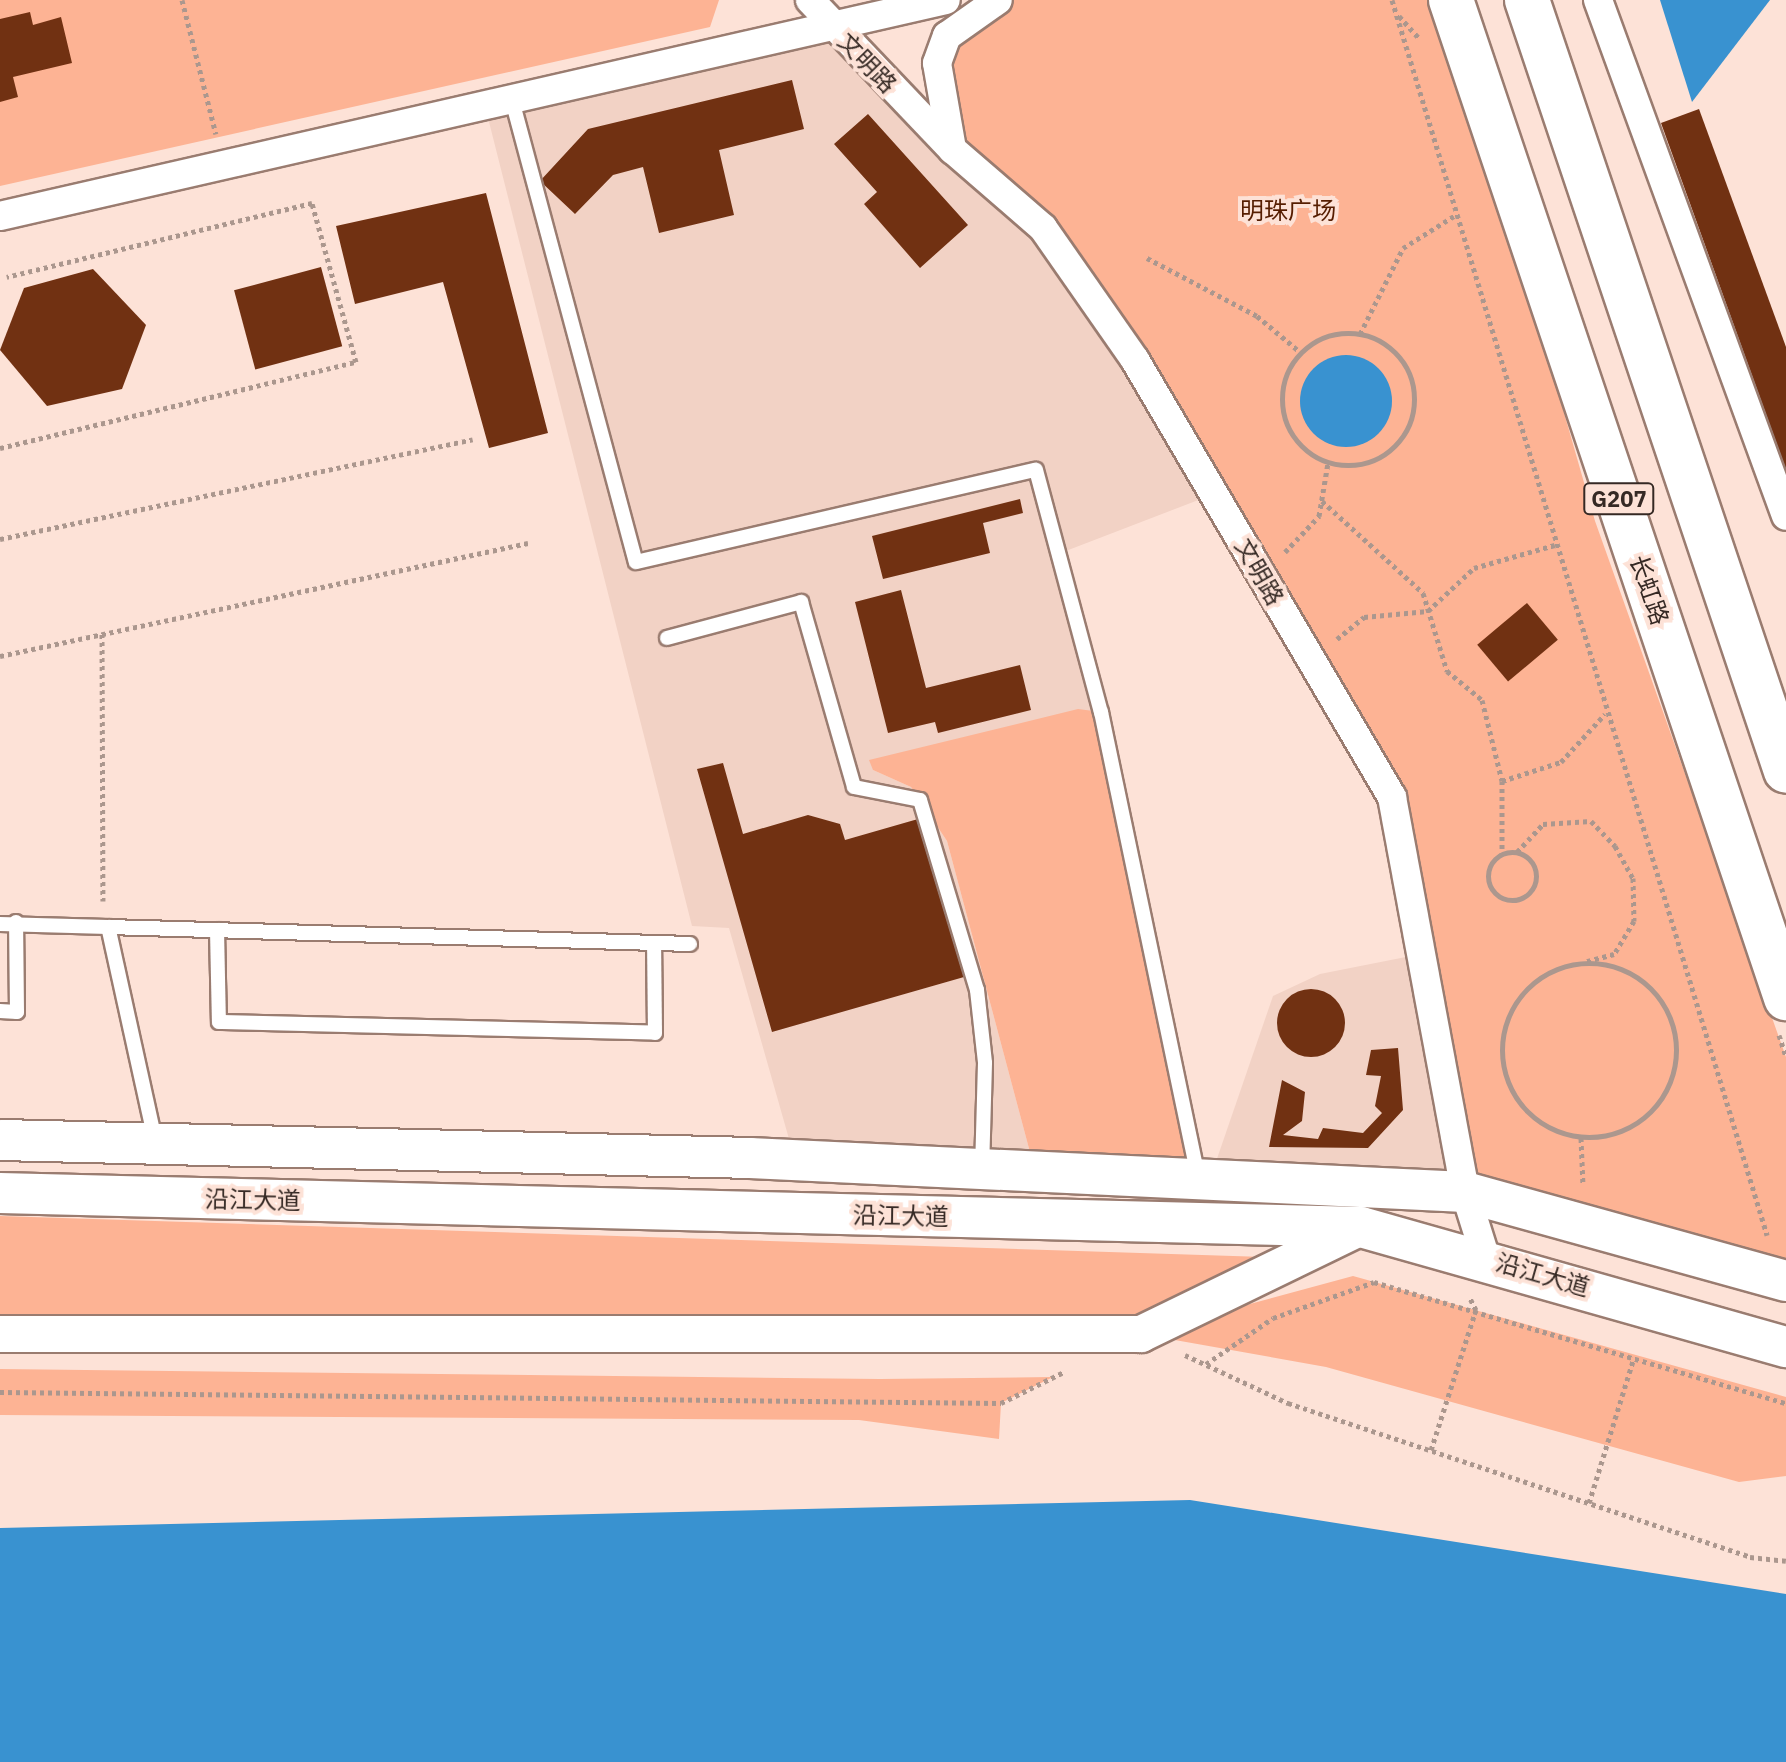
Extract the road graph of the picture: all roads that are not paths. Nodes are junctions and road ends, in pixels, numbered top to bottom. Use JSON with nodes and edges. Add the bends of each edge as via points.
{"nodes":[{"id":1,"x":810,"y":0,"type":"edge"},
{"id":2,"x":946,"y":0,"type":"edge"},
{"id":3,"x":998,"y":0,"type":"edge"},
{"id":4,"x":1451,"y":0,"type":"edge"},
{"id":5,"x":1527,"y":0,"type":"edge"},
{"id":6,"x":1598,"y":0,"type":"edge"},
{"id":7,"x":833,"y":28,"type":"junction"},
{"id":8,"x":512,"y":100,"type":"junction"},
{"id":9,"x":953,"y":150,"type":"junction"},
{"id":10,"x":0,"y":216,"type":"edge"},
{"id":11,"x":1786,"y":516,"type":"edge"},
{"id":12,"x":667,"y":638,"type":"dead end"},
{"id":13,"x":1786,"y":771,"type":"edge"},
{"id":14,"x":16,"y":922,"type":"junction"},
{"id":15,"x":0,"y":924,"type":"edge"},
{"id":16,"x":108,"y":927,"type":"junction"},
{"id":17,"x":217,"y":930,"type":"junction"},
{"id":18,"x":654,"y":943,"type":"junction"},
{"id":19,"x":690,"y":944,"type":"dead end"},
{"id":20,"x":1786,"y":998,"type":"edge"},
{"id":21,"x":0,"y":1011,"type":"edge"},
{"id":22,"x":0,"y":1140,"type":"edge"},
{"id":23,"x":156,"y":1144,"type":"junction"},
{"id":24,"x":981,"y":1169,"type":"junction"},
{"id":25,"x":1199,"y":1179,"type":"junction"},
{"id":26,"x":1465,"y":1192,"type":"junction"},
{"id":27,"x":0,"y":1193,"type":"edge"},
{"id":28,"x":1361,"y":1227,"type":"junction"},
{"id":29,"x":1468,"y":1254,"type":"junction"},
{"id":30,"x":1783,"y":1281,"type":"edge"},
{"id":31,"x":0,"y":1334,"type":"edge"},
{"id":32,"x":1786,"y":1347,"type":"edge"}],
"edges":[{"from":1,"to":7,"type":"street","name":"文明路"},
{"from":2,"to":7,"type":"street"},
{"from":3,"to":9,"type":"street","via":[[947,36],[937,63]]},
{"from":4,"to":20,"type":"highway","name":"长虹路","number":"G207"},
{"from":5,"to":13,"type":"highway","number":"G207"},
{"from":6,"to":11,"type":"street"},
{"from":7,"to":8,"type":"street"},
{"from":7,"to":9,"type":"street","name":"文明路"},
{"from":8,"to":10,"type":"street"},
{"from":8,"to":25,"type":"lane","via":[[636,562],[1036,470],[1101,712]]},
{"from":9,"to":26,"type":"street","name":"文明路","via":[[1043,228],[1135,360],[1392,797]]},
{"from":12,"to":24,"type":"lane","via":[[801,602],[854,787],[920,800],[977,990],[985,1063]]},
{"from":14,"to":15,"type":"lane"},
{"from":14,"to":16,"type":"lane"},
{"from":14,"to":21,"type":"lane","via":[[17,1012]]},
{"from":16,"to":17,"type":"lane"},
{"from":16,"to":23,"type":"lane"},
{"from":17,"to":18,"type":"lane"},
{"from":17,"to":18,"type":"lane","via":[[219,1022],[655,1033]]},
{"from":18,"to":19,"type":"lane"},
{"from":22,"to":23,"type":"main road","name":"沿江大道"},
{"from":23,"to":24,"type":"main road","name":"沿江大道"},
{"from":24,"to":25,"type":"main road","name":"沿江大道"},
{"from":25,"to":26,"type":"main road","name":"沿江大道"},
{"from":26,"to":29,"type":"street","name":"文明路"},
{"from":26,"to":30,"type":"main road","name":"沿江大道"},
{"from":27,"to":28,"type":"main road","name":"沿江大道"},
{"from":28,"to":29,"type":"main road","name":"沿江大道"},
{"from":28,"to":31,"type":"street","via":[[1141,1334]]},
{"from":29,"to":32,"type":"main road","name":"沿江大道"}]}
